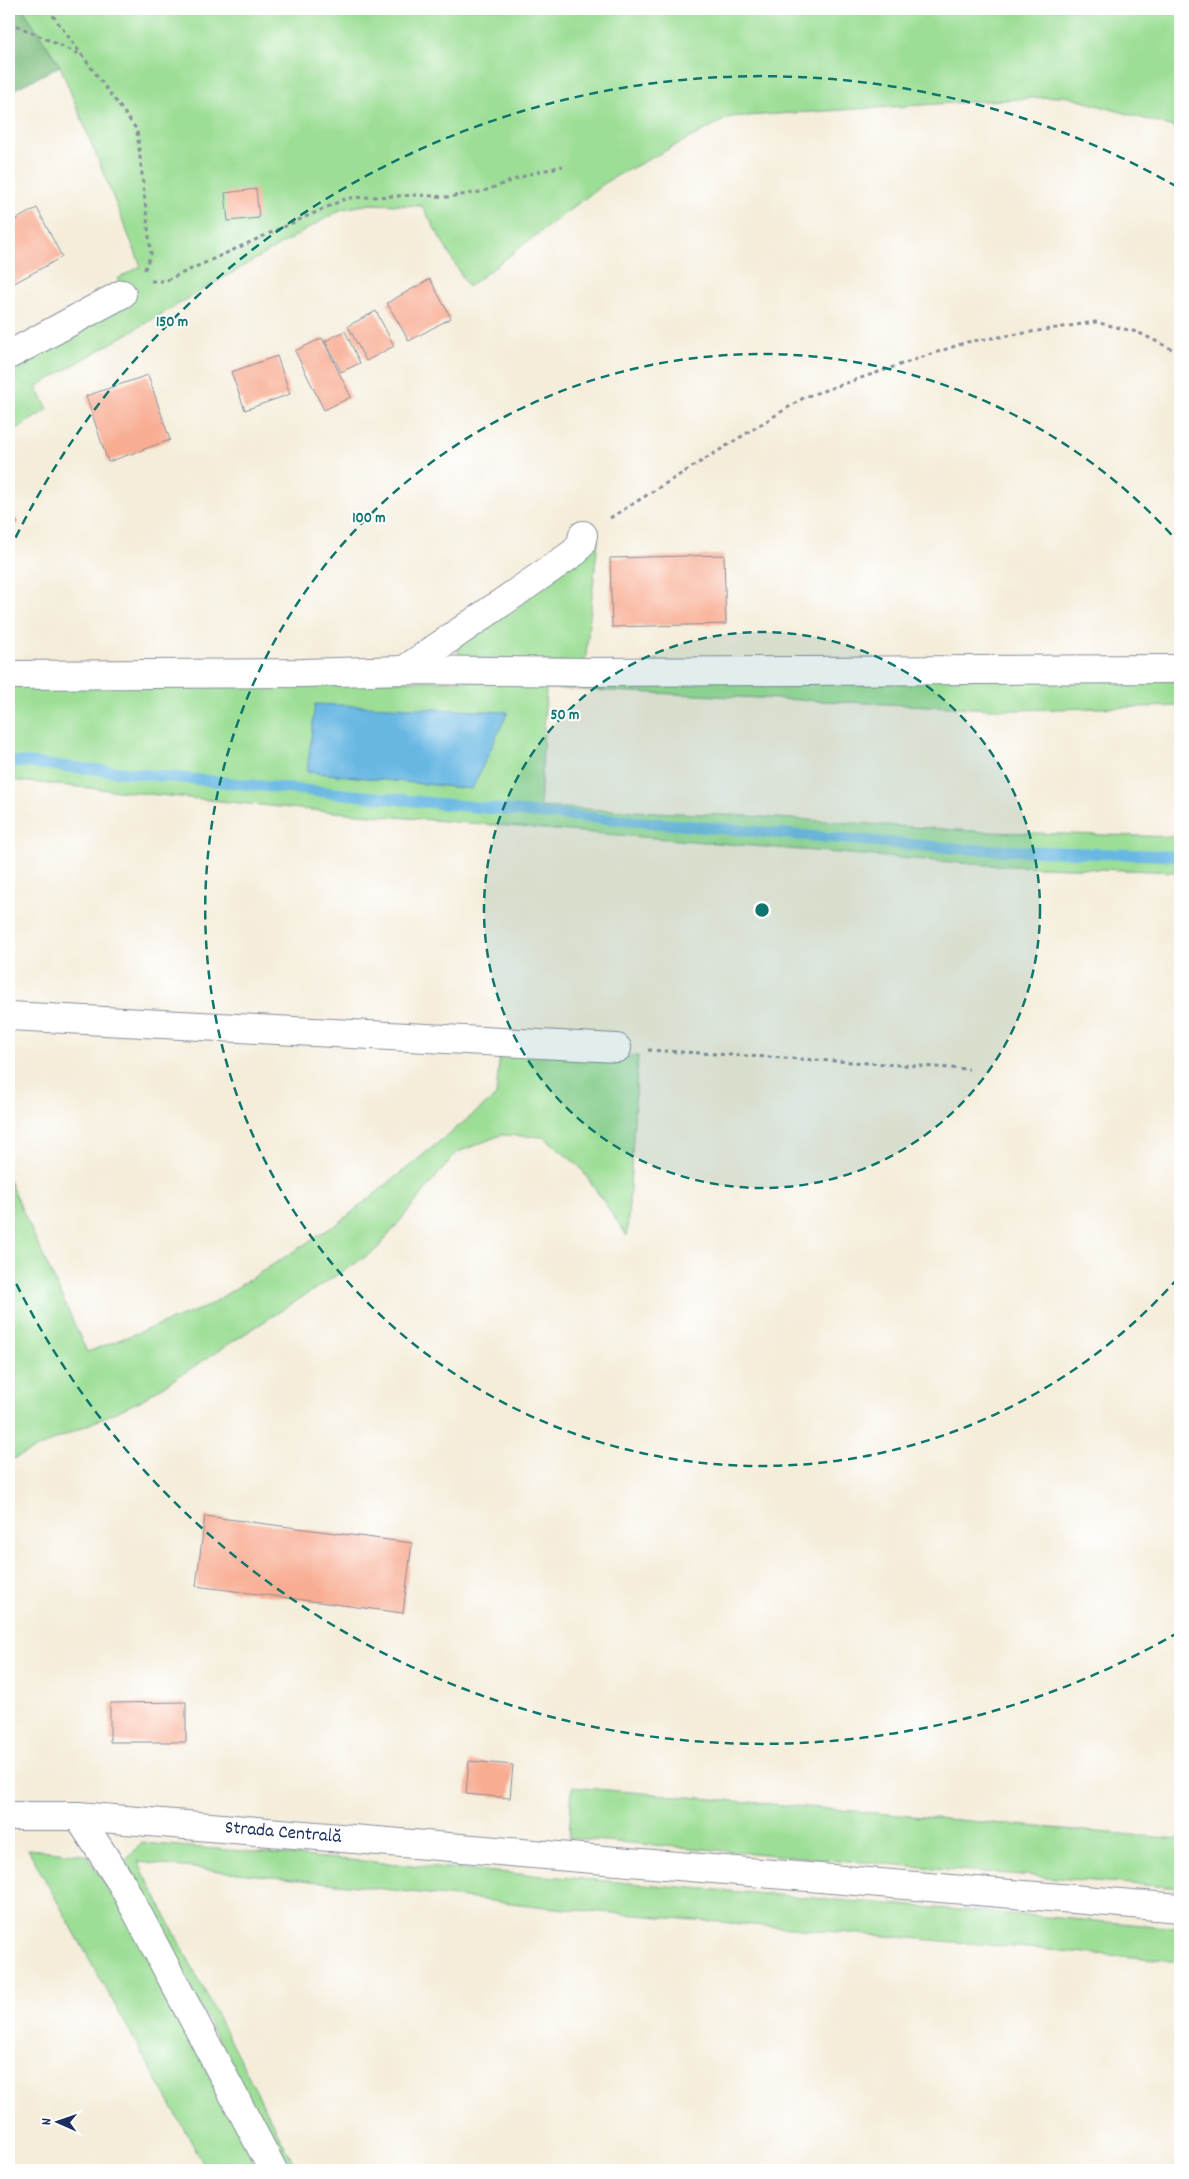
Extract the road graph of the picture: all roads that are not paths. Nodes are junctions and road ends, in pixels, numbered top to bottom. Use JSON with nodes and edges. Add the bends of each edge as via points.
{"nodes":[{"id":1,"x":131,"y":288,"type":"road end"},
{"id":2,"x":9,"y":355,"type":"edge"},
{"id":3,"x":583,"y":535,"type":"road end"},
{"id":4,"x":1180,"y":669,"type":"edge"},
{"id":5,"x":404,"y":670,"type":"junction"},
{"id":6,"x":9,"y":675,"type":"edge"},
{"id":7,"x":9,"y":1016,"type":"edge"},
{"id":8,"x":617,"y":1048,"type":"road end"},
{"id":9,"x":9,"y":1816,"type":"edge"},
{"id":10,"x":78,"y":1816,"type":"junction"},
{"id":11,"x":1180,"y":1908,"type":"edge"},
{"id":12,"x":273,"y":2170,"type":"edge"}],
"edges":[{"from":1,"to":2,"type":"street"},
{"from":3,"to":5,"type":"street","via":[[575,552]]},
{"from":4,"to":5,"type":"street"},
{"from":5,"to":6,"type":"street"},
{"from":7,"to":8,"type":"street"},
{"from":9,"to":10,"type":"street","name":"Strada Centrală"},
{"from":10,"to":11,"type":"street","name":"Strada Centrală"},
{"from":10,"to":12,"type":"street","via":[[122,1884]]}]}
